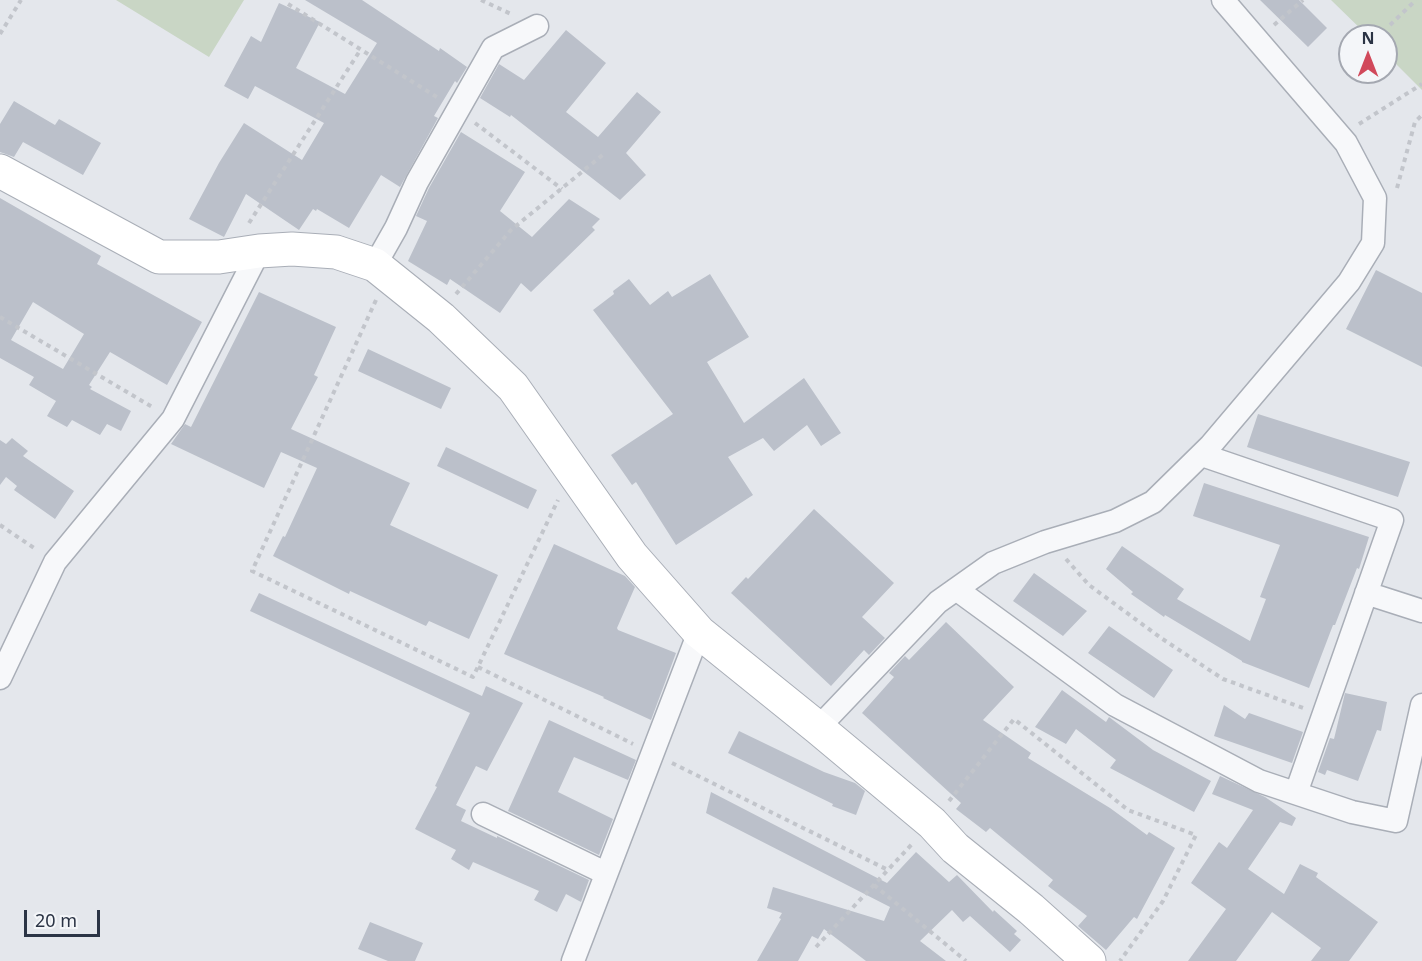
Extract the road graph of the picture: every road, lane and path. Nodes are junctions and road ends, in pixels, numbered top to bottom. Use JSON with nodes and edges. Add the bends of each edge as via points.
{"nodes":[{"id":1,"x":21,"y":0,"type":"edge"},
{"id":2,"x":1223,"y":0,"type":"edge"},
{"id":3,"x":1303,"y":0,"type":"edge"},
{"id":4,"x":1416,"y":0,"type":"edge"},
{"id":5,"x":288,"y":3,"type":"dead end"},
{"id":6,"x":1391,"y":24,"type":"edge"},
{"id":7,"x":537,"y":26,"type":"dead end"},
{"id":8,"x":0,"y":34,"type":"edge"},
{"id":9,"x":1257,"y":39,"type":"junction"},
{"id":10,"x":361,"y":49,"type":"junction"},
{"id":11,"x":1422,"y":84,"type":"edge"},
{"id":12,"x":458,"y":110,"type":"junction"},
{"id":13,"x":1422,"y":115,"type":"edge"},
{"id":14,"x":1340,"y":136,"type":"junction"},
{"id":15,"x":605,"y":153,"type":"dead end"},
{"id":16,"x":0,"y":171,"type":"edge"},
{"id":17,"x":562,"y":189,"type":"junction"},
{"id":18,"x":1394,"y":195,"type":"dead end"},
{"id":19,"x":243,"y":254,"type":"junction"},
{"id":20,"x":381,"y":270,"type":"junction"},
{"id":21,"x":438,"y":315,"type":"junction"},
{"id":22,"x":0,"y":317,"type":"edge"},
{"id":23,"x":173,"y":418,"type":"junction"},
{"id":24,"x":1202,"y":454,"type":"junction"},
{"id":25,"x":572,"y":470,"type":"junction"},
{"id":26,"x":0,"y":525,"type":"edge"},
{"id":27,"x":1050,"y":541,"type":"junction"},
{"id":28,"x":55,"y":562,"type":"junction"},
{"id":29,"x":956,"y":589,"type":"junction"},
{"id":30,"x":1366,"y":593,"type":"junction"},
{"id":31,"x":1422,"y":611,"type":"edge"},
{"id":32,"x":699,"y":632,"type":"junction"},
{"id":33,"x":478,"y":667,"type":"junction"},
{"id":34,"x":0,"y":678,"type":"edge"},
{"id":35,"x":1422,"y":705,"type":"edge"},
{"id":36,"x":1324,"y":713,"type":"junction"},
{"id":37,"x":818,"y":728,"type":"junction"},
{"id":38,"x":652,"y":754,"type":"junction"},
{"id":39,"x":1296,"y":793,"type":"junction"},
{"id":40,"x":483,"y":814,"type":"dead end"},
{"id":41,"x":932,"y":823,"type":"junction"},
{"id":42,"x":888,"y":870,"type":"junction"},
{"id":43,"x":607,"y":872,"type":"junction"},
{"id":44,"x":874,"y":885,"type":"junction"},
{"id":45,"x":816,"y":947,"type":"dead end"},
{"id":46,"x":573,"y":961,"type":"edge"},
{"id":47,"x":966,"y":961,"type":"edge"},
{"id":48,"x":1089,"y":961,"type":"edge"},
{"id":49,"x":1120,"y":961,"type":"edge"}],
"edges":[{"from":1,"to":8,"type":"path"},
{"from":2,"to":9,"type":"street"},
{"from":3,"to":9,"type":"path"},
{"from":4,"to":6,"type":"path"},
{"from":5,"to":10,"type":"path"},
{"from":7,"to":12,"type":"street","via":[[493,48]]},
{"from":9,"to":14,"type":"street"},
{"from":10,"to":12,"type":"path"},
{"from":10,"to":19,"type":"path"},
{"from":11,"to":14,"type":"path"},
{"from":12,"to":17,"type":"path"},
{"from":12,"to":20,"type":"street","via":[[417,182]]},
{"from":13,"to":18,"type":"path","via":[[1415,122]]},
{"from":14,"to":24,"type":"street","via":[[1375,198],[1373,243],[1349,282]]},
{"from":15,"to":17,"type":"path"},
{"from":16,"to":19,"type":"street","via":[[159,257]]},
{"from":17,"to":21,"type":"path","via":[[511,230]]},
{"from":19,"to":20,"type":"street","via":[[292,249],[336,252]]},
{"from":19,"to":23,"type":"street"},
{"from":20,"to":21,"type":"street"},
{"from":20,"to":33,"type":"path","via":[[252,571],[473,677]]},
{"from":21,"to":25,"type":"street","via":[[513,387]]},
{"from":22,"to":23,"type":"path"},
{"from":23,"to":28,"type":"street"},
{"from":24,"to":27,"type":"street","via":[[1153,502],[1115,521]]},
{"from":24,"to":30,"type":"street","via":[[1392,520]]},
{"from":25,"to":32,"type":"street","via":[[632,556]]},
{"from":25,"to":33,"type":"path"},
{"from":26,"to":28,"type":"path"},
{"from":27,"to":29,"type":"street","via":[[993,564]]},
{"from":27,"to":36,"type":"path","via":[[1089,585],[1223,679]]},
{"from":28,"to":34,"type":"street"},
{"from":29,"to":37,"type":"street","via":[[938,602]]},
{"from":29,"to":39,"type":"street","via":[[1115,705],[1259,781]]},
{"from":30,"to":31,"type":"street"},
{"from":30,"to":36,"type":"street"},
{"from":32,"to":37,"type":"street"},
{"from":32,"to":38,"type":"street"},
{"from":33,"to":38,"type":"path"},
{"from":35,"to":39,"type":"street","via":[[1396,821],[1352,812]]},
{"from":36,"to":39,"type":"street"},
{"from":37,"to":41,"type":"street"},
{"from":38,"to":42,"type":"path"},
{"from":38,"to":43,"type":"street"},
{"from":40,"to":43,"type":"street"},
{"from":41,"to":42,"type":"path"},
{"from":41,"to":48,"type":"street","via":[[955,848]]},
{"from":41,"to":49,"type":"path","via":[[1014,719],[1128,810],[1196,835],[1163,901]]},
{"from":42,"to":44,"type":"path"},
{"from":43,"to":46,"type":"street"},
{"from":44,"to":45,"type":"path"},
{"from":44,"to":47,"type":"path"}]}
